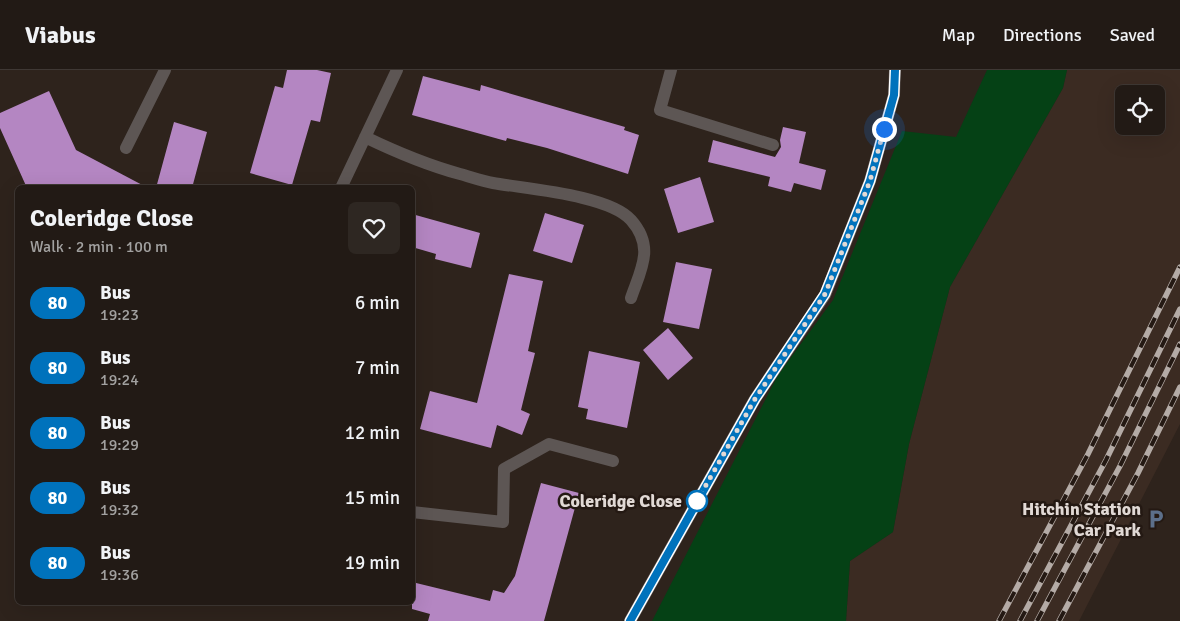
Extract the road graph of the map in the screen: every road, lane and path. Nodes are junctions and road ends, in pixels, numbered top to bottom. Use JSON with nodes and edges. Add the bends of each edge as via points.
{"nodes":[{"id":1,"x":165,"y":70,"type":"edge"},
{"id":2,"x":397,"y":70,"type":"edge"},
{"id":3,"x":671,"y":70,"type":"edge"},
{"id":4,"x":895,"y":70,"type":"edge"},
{"id":5,"x":365,"y":138,"type":"junction"},
{"id":6,"x":773,"y":145,"type":"dead end"},
{"id":7,"x":126,"y":148,"type":"dead end"},
{"id":8,"x":342,"y":185,"type":"edge"},
{"id":9,"x":631,"y":298,"type":"dead end"},
{"id":10,"x":613,"y":461,"type":"dead end"},
{"id":11,"x":415,"y":512,"type":"edge"},
{"id":12,"x":630,"y":621,"type":"edge"}],
"edges":[{"from":1,"to":7,"type":"street"},
{"from":2,"to":5,"type":"street"},
{"from":3,"to":6,"type":"street","via":[[660,110]]},
{"from":4,"to":12,"type":"street","via":[[894,95],[870,181],[825,294],[755,399]]},
{"from":5,"to":8,"type":"street"},
{"from":5,"to":9,"type":"street","via":[[441,169],[582,198],[614,209],[630,219],[645,246],[645,259]]},
{"from":10,"to":11,"type":"street","via":[[549,444],[504,469],[503,522]]}]}
